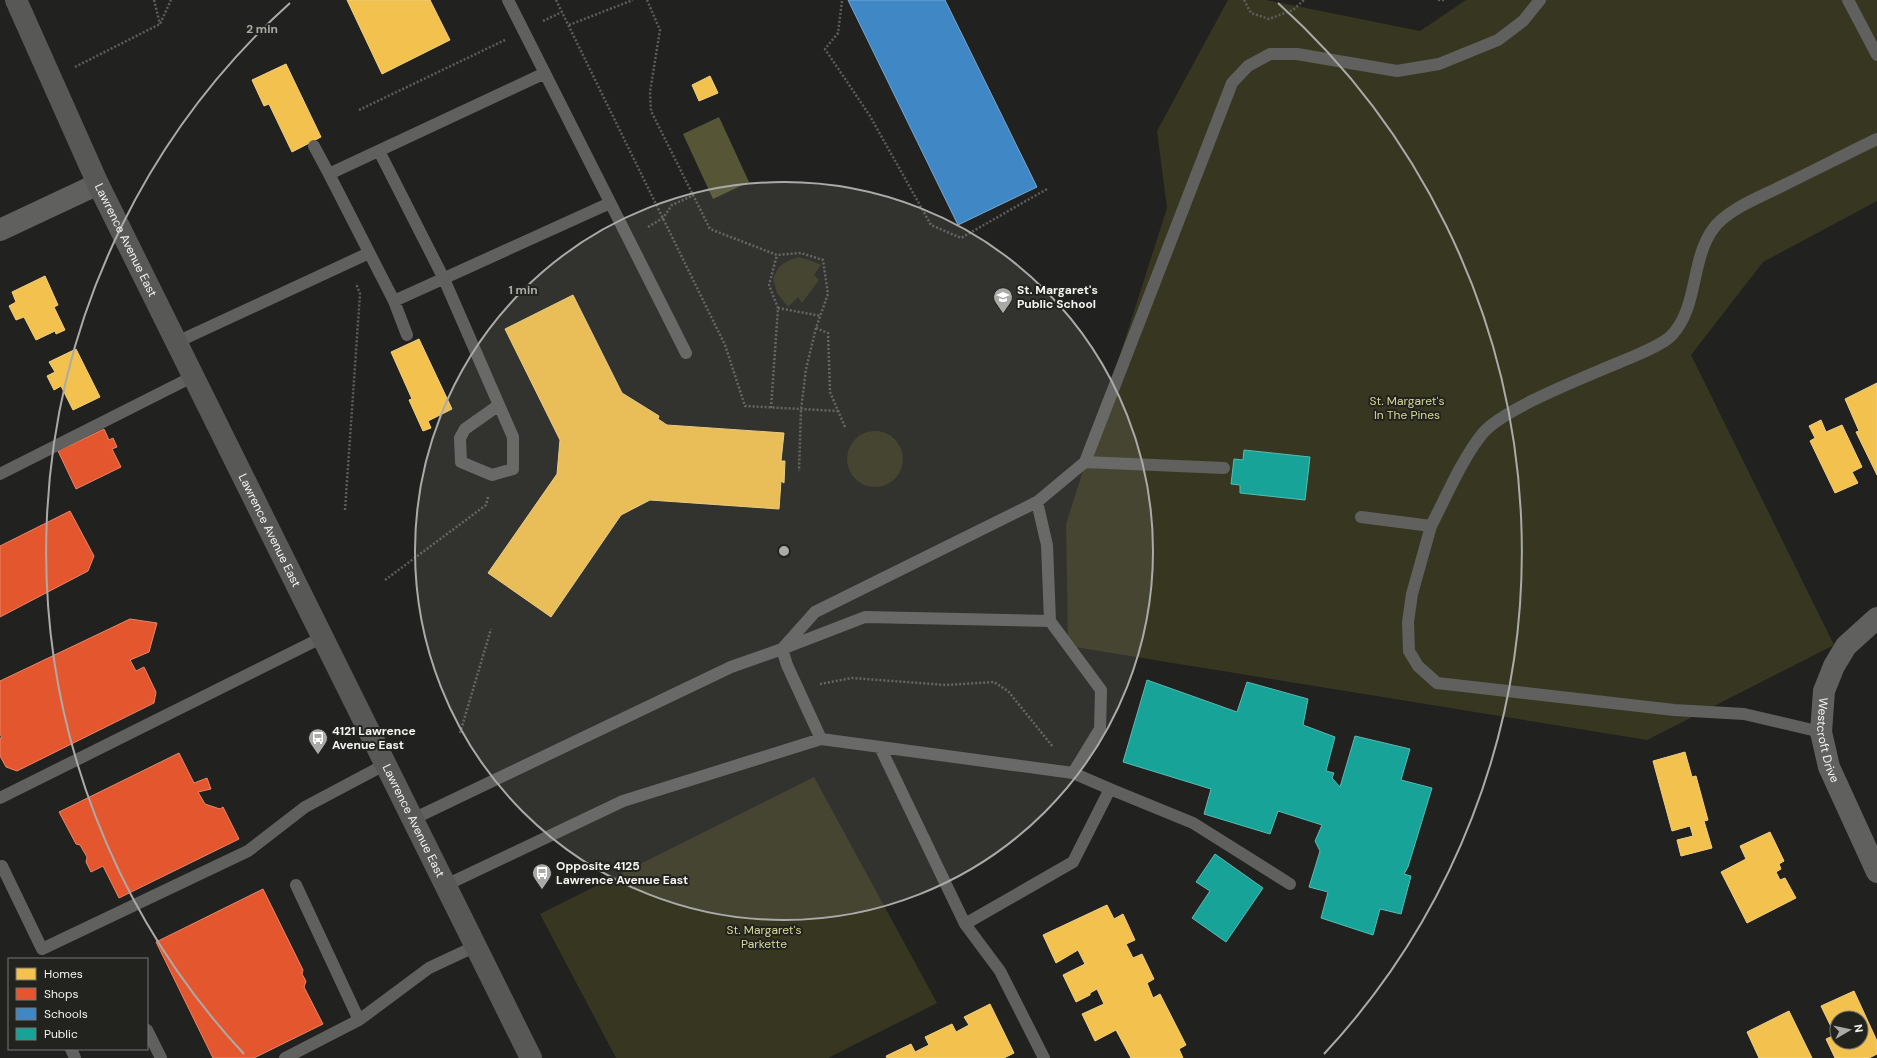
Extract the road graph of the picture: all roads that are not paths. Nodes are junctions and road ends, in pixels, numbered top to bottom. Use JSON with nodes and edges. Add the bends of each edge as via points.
{"nodes":[{"id":1,"x":16,"y":0,"type":"edge"},
{"id":2,"x":508,"y":0,"type":"edge"},
{"id":3,"x":1540,"y":0,"type":"edge"},
{"id":4,"x":1848,"y":0,"type":"edge"},
{"id":5,"x":1877,"y":55,"type":"edge"},
{"id":6,"x":545,"y":73,"type":"junction"},
{"id":7,"x":1877,"y":139,"type":"edge"},
{"id":8,"x":314,"y":146,"type":"dead end"},
{"id":9,"x":379,"y":151,"type":"junction"},
{"id":10,"x":329,"y":174,"type":"junction"},
{"id":11,"x":98,"y":184,"type":"junction"},
{"id":12,"x":610,"y":203,"type":"junction"},
{"id":13,"x":0,"y":230,"type":"edge"},
{"id":14,"x":369,"y":253,"type":"junction"},
{"id":15,"x":444,"y":279,"type":"junction"},
{"id":16,"x":394,"y":301,"type":"junction"},
{"id":17,"x":407,"y":335,"type":"dead end"},
{"id":18,"x":177,"y":342,"type":"junction"},
{"id":19,"x":686,"y":353,"type":"dead end"},
{"id":20,"x":194,"y":376,"type":"junction"},
{"id":21,"x":499,"y":405,"type":"junction"},
{"id":22,"x":1085,"y":462,"type":"junction"},
{"id":23,"x":1224,"y":468,"type":"dead end"},
{"id":24,"x":0,"y":474,"type":"edge"},
{"id":25,"x":1037,"y":502,"type":"junction"},
{"id":26,"x":1361,"y":517,"type":"dead end"},
{"id":27,"x":1431,"y":526,"type":"junction"},
{"id":28,"x":1877,"y":618,"type":"edge"},
{"id":29,"x":1050,"y":622,"type":"junction"},
{"id":30,"x":323,"y":637,"type":"junction"},
{"id":31,"x":782,"y":649,"type":"junction"},
{"id":32,"x":1821,"y":732,"type":"junction"},
{"id":33,"x":821,"y":739,"type":"junction"},
{"id":34,"x":880,"y":747,"type":"junction"},
{"id":35,"x":386,"y":764,"type":"junction"},
{"id":36,"x":1073,"y":773,"type":"junction"},
{"id":37,"x":1110,"y":789,"type":"junction"},
{"id":38,"x":0,"y":798,"type":"edge"},
{"id":39,"x":413,"y":819,"type":"junction"},
{"id":40,"x":0,"y":867,"type":"edge"},
{"id":41,"x":1877,"y":872,"type":"edge"},
{"id":42,"x":1290,"y":884,"type":"dead end"},
{"id":43,"x":296,"y":885,"type":"dead end"},
{"id":44,"x":446,"y":885,"type":"junction"},
{"id":45,"x":965,"y":924,"type":"junction"},
{"id":46,"x":476,"y":946,"type":"junction"},
{"id":47,"x":359,"y":1020,"type":"junction"},
{"id":48,"x":148,"y":1032,"type":"edge"},
{"id":49,"x":161,"y":1058,"type":"edge"},
{"id":50,"x":285,"y":1058,"type":"edge"},
{"id":51,"x":531,"y":1058,"type":"edge"},
{"id":52,"x":1044,"y":1058,"type":"edge"}],
"edges":[{"from":1,"to":11,"type":"main road","name":"Lawrence Avenue East"},
{"from":2,"to":6,"type":"lane"},
{"from":3,"to":22,"type":"lane","via":[[1523,21],[1498,40],[1439,64],[1397,70],[1297,54],[1270,54],[1248,66],[1232,84]]},
{"from":4,"to":5,"type":"lane"},
{"from":6,"to":9,"type":"lane"},
{"from":6,"to":12,"type":"lane"},
{"from":7,"to":27,"type":"lane","via":[[1736,209],[1713,229],[1698,260],[1684,316],[1671,336],[1648,350],[1508,414],[1484,432],[1468,456]]},
{"from":8,"to":10,"type":"lane"},
{"from":9,"to":10,"type":"lane"},
{"from":9,"to":15,"type":"lane"},
{"from":10,"to":14,"type":"lane"},
{"from":11,"to":13,"type":"street"},
{"from":11,"to":18,"type":"main road","name":"Lawrence Avenue East"},
{"from":12,"to":15,"type":"lane"},
{"from":12,"to":19,"type":"lane"},
{"from":14,"to":16,"type":"lane"},
{"from":14,"to":18,"type":"lane"},
{"from":15,"to":16,"type":"lane"},
{"from":15,"to":21,"type":"lane"},
{"from":16,"to":17,"type":"lane"},
{"from":18,"to":20,"type":"main road","name":"Lawrence Avenue East"},
{"from":20,"to":24,"type":"lane"},
{"from":20,"to":30,"type":"main road","name":"Lawrence Avenue East"},
{"from":21,"to":21,"type":"lane","via":[[514,437],[513,469],[492,475],[461,462],[460,438],[465,429]]},
{"from":22,"to":23,"type":"lane"},
{"from":22,"to":25,"type":"lane"},
{"from":25,"to":29,"type":"lane","via":[[1047,545]]},
{"from":25,"to":31,"type":"lane","via":[[815,612]]},
{"from":26,"to":27,"type":"lane"},
{"from":27,"to":32,"type":"lane","via":[[1412,594],[1408,636],[1409,651],[1418,666],[1437,683],[1674,710],[1744,714]]},
{"from":28,"to":32,"type":"street","name":"Westcroft Drive","via":[[1846,646],[1834,666],[1824,691]]},
{"from":29,"to":31,"type":"lane","via":[[865,617]]},
{"from":29,"to":36,"type":"lane","via":[[1101,690],[1100,729]]},
{"from":30,"to":35,"type":"main road","name":"Lawrence Avenue East"},
{"from":30,"to":38,"type":"lane"},
{"from":31,"to":33,"type":"lane"},
{"from":31,"to":39,"type":"lane","via":[[731,667]]},
{"from":32,"to":41,"type":"street","name":"Westcroft Drive","via":[[1829,767]]},
{"from":33,"to":34,"type":"lane"},
{"from":33,"to":44,"type":"lane","via":[[623,801]]},
{"from":34,"to":36,"type":"lane"},
{"from":34,"to":45,"type":"lane"},
{"from":35,"to":39,"type":"main road","name":"Lawrence Avenue East"},
{"from":35,"to":40,"type":"lane","via":[[306,807],[248,851],[42,949],[2,866]]},
{"from":36,"to":37,"type":"lane"},
{"from":37,"to":42,"type":"lane","via":[[1193,823]]},
{"from":37,"to":45,"type":"lane","via":[[1073,862]]},
{"from":39,"to":44,"type":"main road","name":"Lawrence Avenue East"},
{"from":43,"to":47,"type":"lane"},
{"from":44,"to":46,"type":"main road","name":"Lawrence Avenue East"},
{"from":45,"to":52,"type":"lane","via":[[1000,972]]},
{"from":46,"to":47,"type":"lane","via":[[429,968]]},
{"from":46,"to":51,"type":"main road","name":"Lawrence Avenue East"},
{"from":47,"to":50,"type":"lane"},
{"from":48,"to":49,"type":"lane"}]}
